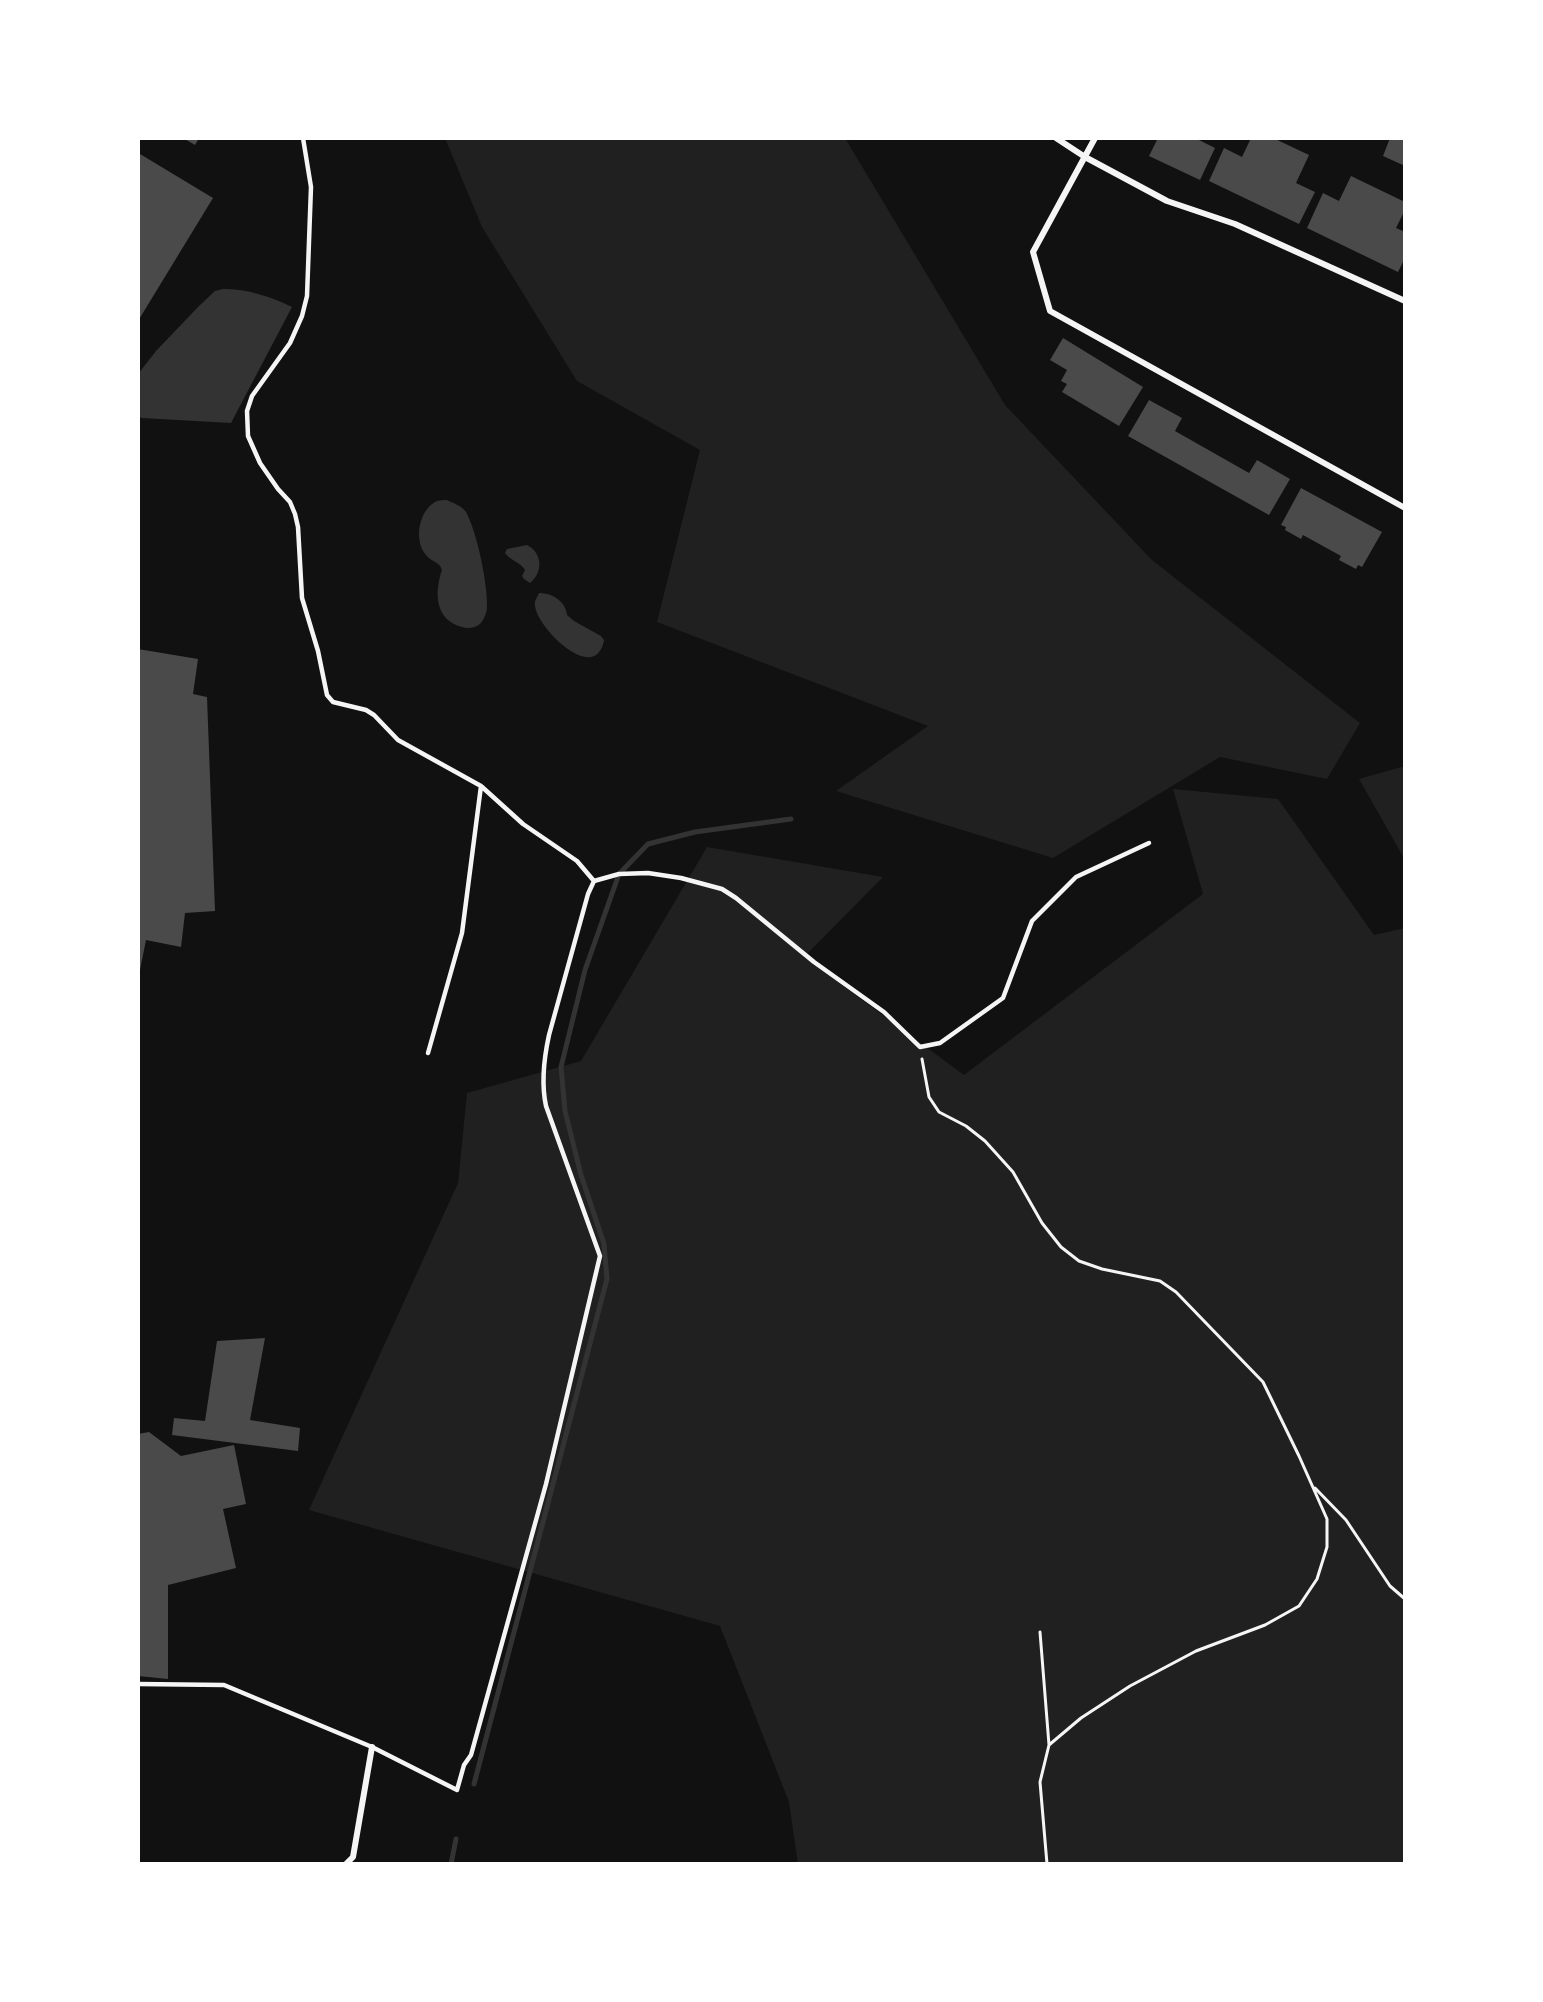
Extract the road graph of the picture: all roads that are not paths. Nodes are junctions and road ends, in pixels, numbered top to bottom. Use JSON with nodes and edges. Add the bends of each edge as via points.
{"nodes":[{"id":1,"x":303,"y":138,"type":"edge"},
{"id":2,"x":1056,"y":138,"type":"edge"},
{"id":3,"x":1095,"y":138,"type":"edge"},
{"id":4,"x":1085,"y":157,"type":"junction"},
{"id":5,"x":1405,"y":301,"type":"edge"},
{"id":6,"x":1405,"y":507,"type":"edge"},
{"id":7,"x":481,"y":786,"type":"junction"},
{"id":8,"x":1149,"y":843,"type":"dead end"},
{"id":9,"x":594,"y":881,"type":"junction"},
{"id":10,"x":428,"y":1053,"type":"dead end"},
{"id":11,"x":138,"y":1684,"type":"edge"},
{"id":12,"x":372,"y":1747,"type":"junction"},
{"id":13,"x":346,"y":1864,"type":"edge"}],
"edges":[{"from":1,"to":7,"type":"lane","via":[[311,187],[307,296],[290,343],[252,396],[247,411],[248,436],[260,463],[295,514],[302,598],[327,695],[333,702],[366,710],[398,740]]},
{"from":2,"to":4,"type":"street"},
{"from":3,"to":4,"type":"street"},
{"from":4,"to":5,"type":"street","via":[[1167,201],[1235,224]]},
{"from":4,"to":6,"type":"street","via":[[1033,252],[1050,311]]},
{"from":7,"to":9,"type":"lane","via":[[523,824],[578,861]]},
{"from":7,"to":10,"type":"lane","via":[[462,933]]},
{"from":8,"to":9,"type":"lane","via":[[1076,877],[1032,921],[1003,998],[940,1043],[920,1047],[884,1012],[722,889],[648,873],[619,874]]},
{"from":9,"to":12,"type":"lane","via":[[549,1035],[543,1093],[600,1256],[546,1484],[471,1755],[457,1790]]},
{"from":11,"to":12,"type":"lane","via":[[224,1685]]},
{"from":12,"to":13,"type":"street","via":[[353,1857]]}]}
